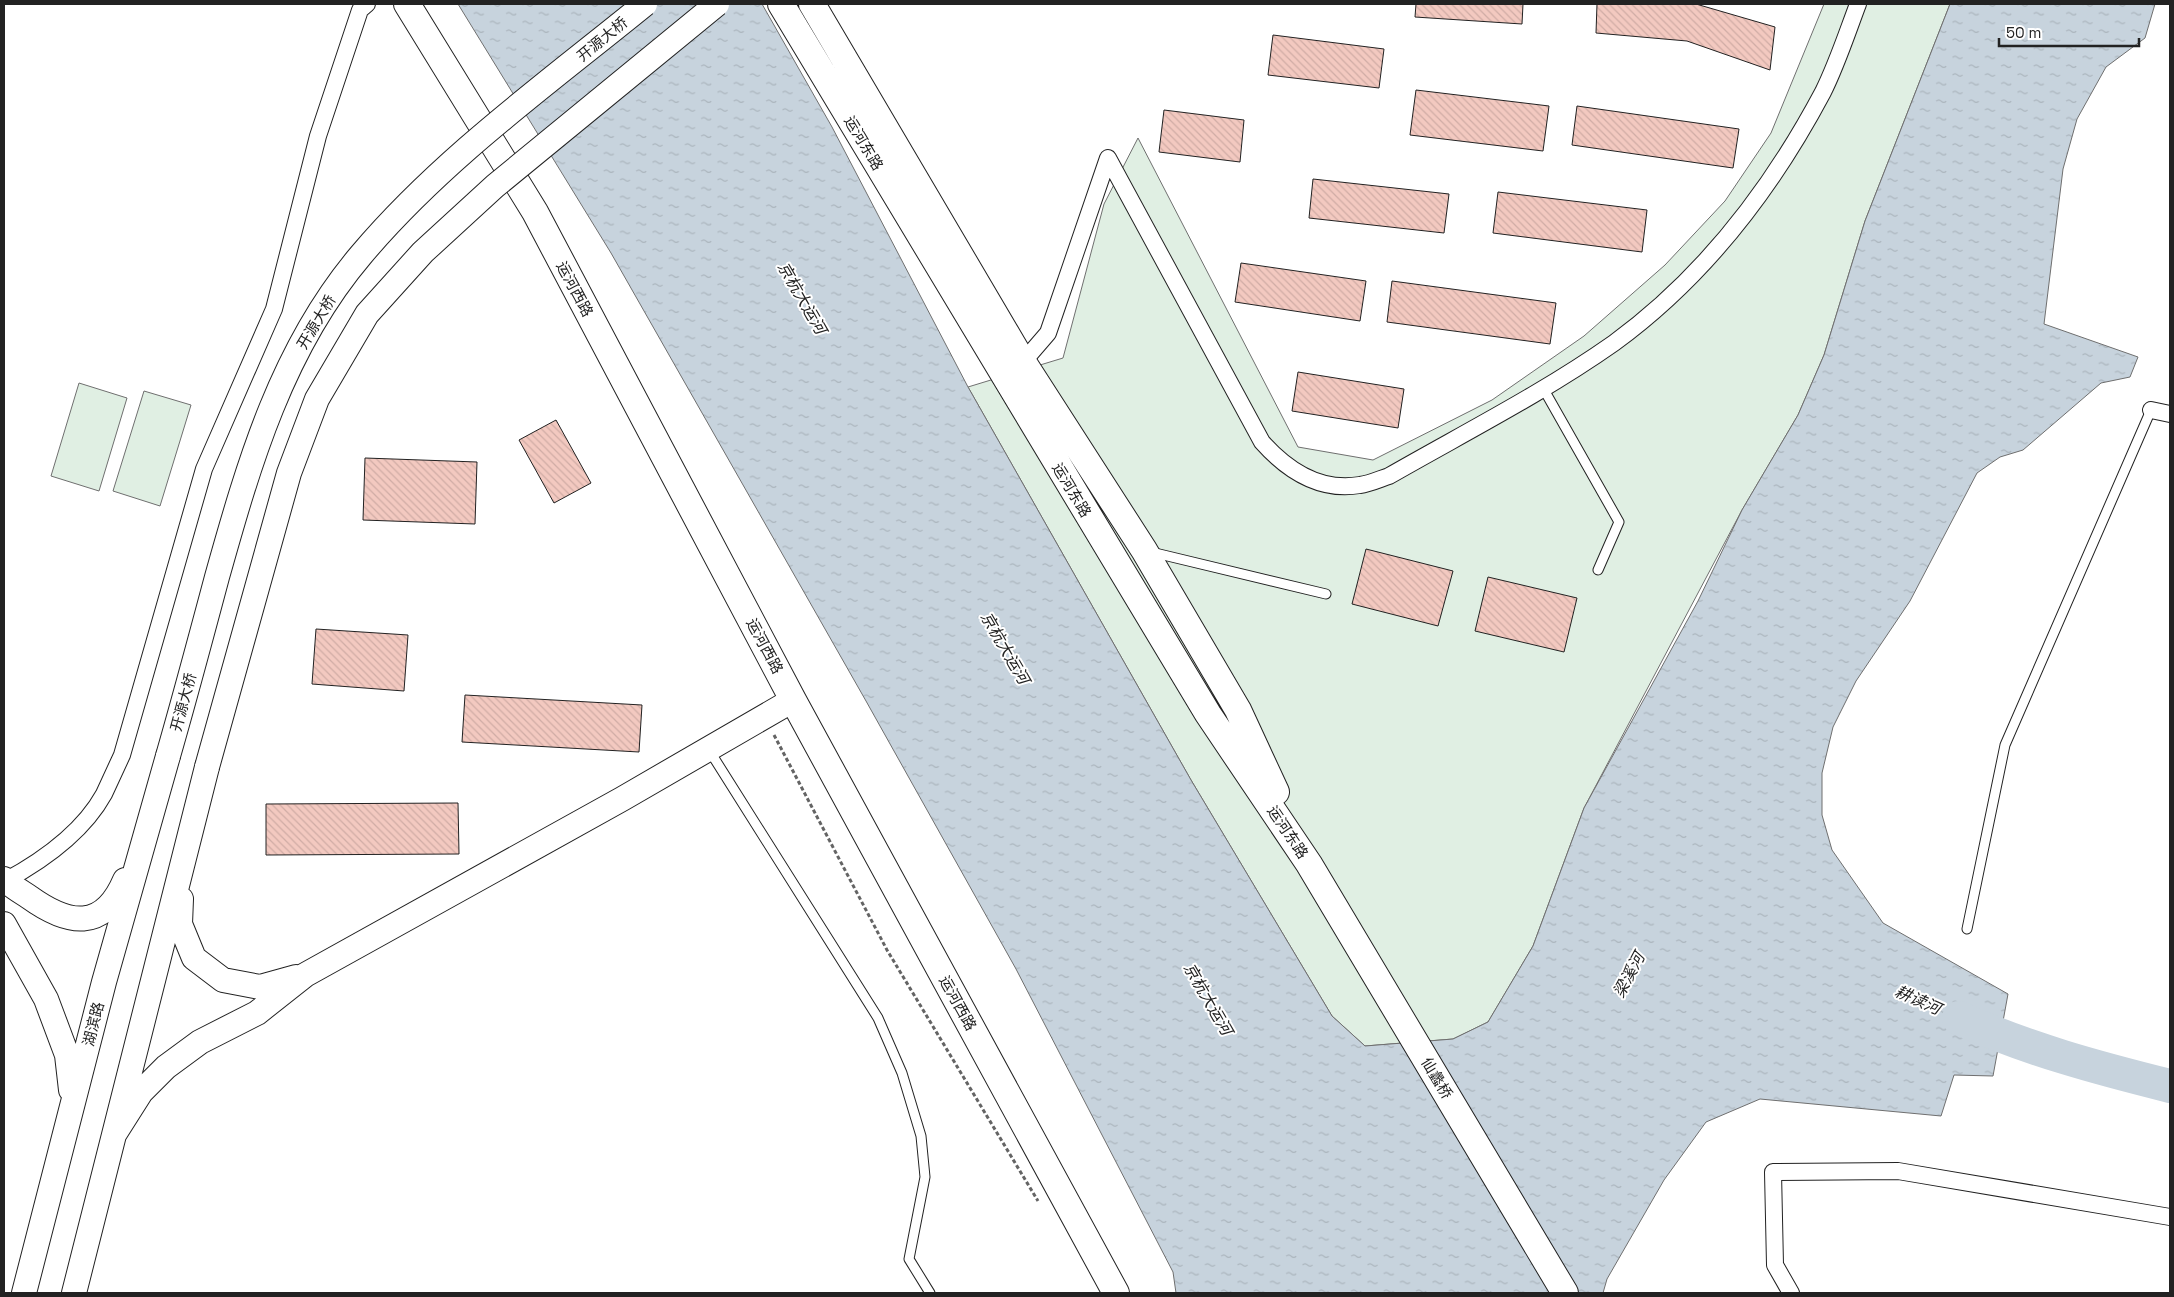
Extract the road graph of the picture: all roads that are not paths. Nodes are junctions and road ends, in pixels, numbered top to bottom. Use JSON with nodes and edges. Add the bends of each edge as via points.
{"nodes":[{"id":1,"x":367,"y":4,"type":"edge"},
{"id":2,"x":407,"y":4,"type":"edge"},
{"id":3,"x":645,"y":4,"type":"edge"},
{"id":4,"x":717,"y":4,"type":"edge"},
{"id":5,"x":780,"y":4,"type":"edge"},
{"id":6,"x":812,"y":4,"type":"edge"},
{"id":7,"x":1858,"y":4,"type":"edge"},
{"id":8,"x":1023,"y":362,"type":"junction"},
{"id":9,"x":1543,"y":388,"type":"junction"},
{"id":10,"x":2151,"y":410,"type":"joint"},
{"id":11,"x":2170,"y":414,"type":"edge"},
{"id":12,"x":1144,"y":550,"type":"junction"},
{"id":13,"x":1598,"y":570,"type":"dead end"},
{"id":14,"x":1326,"y":594,"type":"dead end"},
{"id":15,"x":793,"y":700,"type":"junction"},
{"id":16,"x":708,"y":749,"type":"junction"},
{"id":17,"x":168,"y":756,"type":"joint"},
{"id":18,"x":148,"y":826,"type":"junction"},
{"id":19,"x":183,"y":860,"type":"junction"},
{"id":20,"x":1309,"y":864,"type":"junction"},
{"id":21,"x":4,"y":880,"type":"edge"},
{"id":22,"x":4,"y":924,"type":"edge"},
{"id":23,"x":1967,"y":929,"type":"dead end"},
{"id":24,"x":305,"y":974,"type":"junction"},
{"id":25,"x":73,"y":1104,"type":"junction"},
{"id":26,"x":115,"y":1133,"type":"junction"},
{"id":27,"x":2170,"y":1217,"type":"edge"},
{"id":28,"x":24,"y":1293,"type":"edge"},
{"id":29,"x":74,"y":1293,"type":"edge"},
{"id":30,"x":930,"y":1293,"type":"edge"},
{"id":31,"x":1116,"y":1293,"type":"edge"},
{"id":32,"x":1565,"y":1293,"type":"edge"},
{"id":33,"x":1791,"y":1293,"type":"edge"}],
"edges":[{"from":1,"to":21,"type":"street","via":[[360,10],[318,136],[274,309],[204,469],[122,755],[103,796],[80,825],[52,852]]},
{"from":2,"to":15,"type":"main road","name":"运河西路","via":[[534,212]]},
{"from":3,"to":17,"type":"main road","name":"开源大桥","bridge":true,"via":[[457,158],[408,204],[360,256],[321,309],[277,391],[246,473]]},
{"from":4,"to":19,"type":"main road","bridge":true,"via":[[495,186],[423,252],[367,314],[317,399],[290,473]]},
{"from":5,"to":20,"type":"main road","name":"运河东路","via":[[1208,714]]},
{"from":6,"to":8,"type":"main road","name":"运河东路"},
{"from":7,"to":9,"type":"street","via":[[1819,98],[1757,198],[1715,250],[1666,302],[1615,342]]},
{"from":8,"to":9,"type":"street","via":[[1048,333],[1108,158],[1262,442],[1281,463],[1307,478],[1332,485],[1359,486],[1389,476]]},
{"from":8,"to":12,"type":"main road","name":"运河东路"},
{"from":9,"to":13,"type":"lane","via":[[1618,522]]},
{"from":10,"to":11,"type":"street"},
{"from":10,"to":23,"type":"lane","via":[[2005,745]]},
{"from":12,"to":14,"type":"lane"},
{"from":12,"to":20,"type":"main road","name":"运河东路","via":[[1238,710]]},
{"from":15,"to":16,"type":"main road"},
{"from":15,"to":31,"type":"main road","name":"运河西路"},
{"from":16,"to":24,"type":"main road"},
{"from":16,"to":30,"type":"lane","via":[[878,1018],[902,1072],[921,1136],[925,1177],[909,1259]]},
{"from":17,"to":18,"type":"main road","name":"湖滨路"},
{"from":18,"to":21,"type":"main road","via":[[121,889],[104,912],[80,921],[49,911]]},
{"from":18,"to":25,"type":"main road","name":"湖滨路"},
{"from":19,"to":24,"type":"main road","via":[[180,924],[194,958],[223,980],[260,987]]},
{"from":19,"to":26,"type":"main road"},
{"from":20,"to":32,"type":"main road","name":"仙蠡桥"},
{"from":22,"to":25,"type":"main road","via":[[46,999],[67,1055]]},
{"from":24,"to":26,"type":"main road","via":[[257,1013],[200,1042],[166,1067],[141,1092]]},
{"from":25,"to":28,"type":"main road","name":"湖滨路"},
{"from":26,"to":29,"type":"main road"},
{"from":27,"to":33,"type":"street","via":[[1898,1171],[1773,1172],[1775,1265]]}]}
